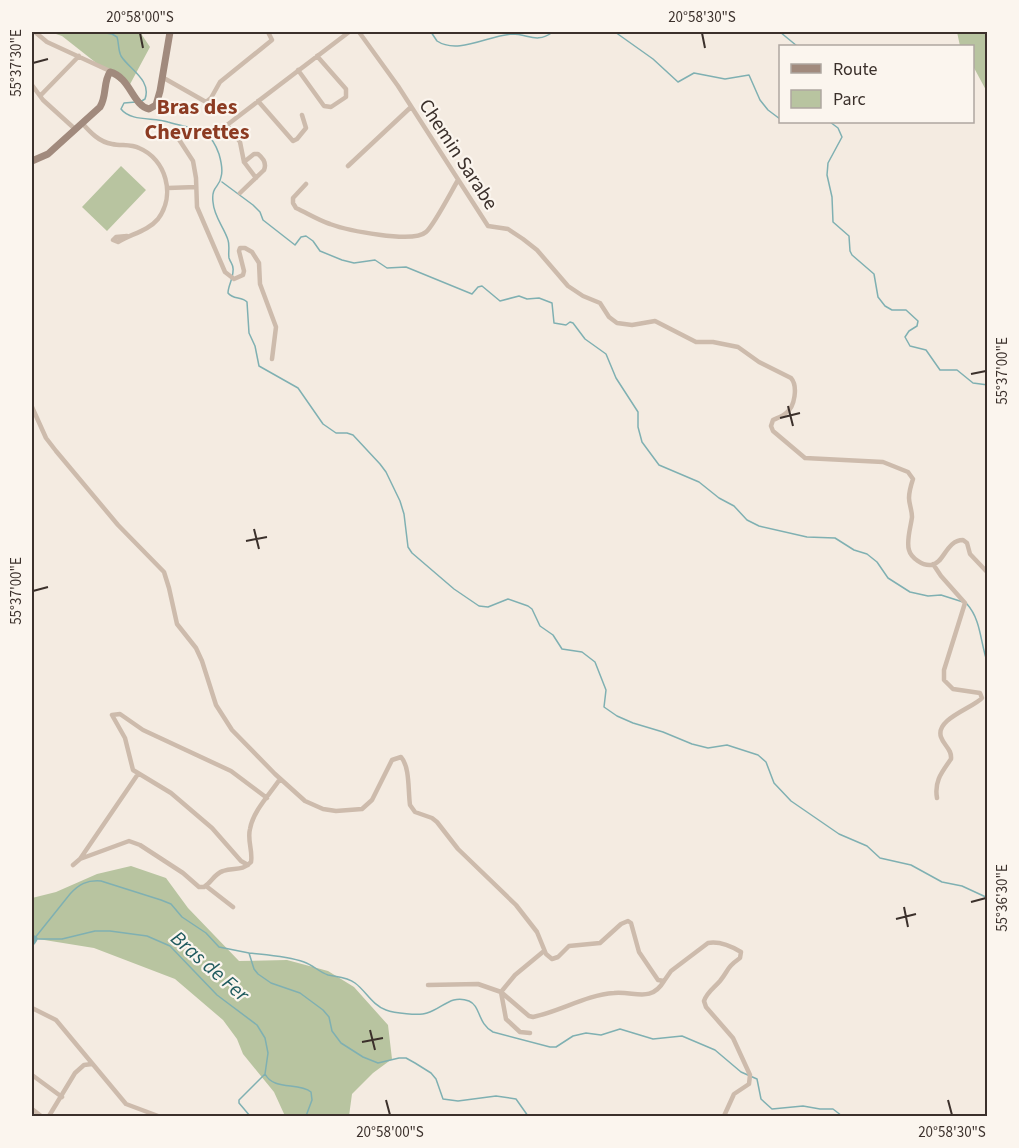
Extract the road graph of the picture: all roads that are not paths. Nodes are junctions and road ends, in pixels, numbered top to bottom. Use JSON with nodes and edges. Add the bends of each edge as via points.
{"nodes":[{"id":1,"x":35,"y":32,"type":"edge"},
{"id":2,"x":170,"y":32,"type":"edge"},
{"id":3,"x":268,"y":32,"type":"edge"},
{"id":4,"x":349,"y":32,"type":"edge"},
{"id":5,"x":359,"y":32,"type":"edge"},
{"id":6,"x":79,"y":56,"type":"junction"},
{"id":7,"x":317,"y":56,"type":"junction"},
{"id":8,"x":298,"y":70,"type":"junction"},
{"id":9,"x":114,"y":73,"type":"junction"},
{"id":10,"x":162,"y":77,"type":"junction"},
{"id":11,"x":32,"y":85,"type":"edge"},
{"id":12,"x":40,"y":96,"type":"junction"},
{"id":13,"x":258,"y":101,"type":"junction"},
{"id":14,"x":411,"y":107,"type":"junction"},
{"id":15,"x":302,"y":115,"type":"dead end"},
{"id":16,"x":82,"y":123,"type":"junction"},
{"id":17,"x":75,"y":129,"type":"junction"},
{"id":18,"x":178,"y":138,"type":"dead end"},
{"id":19,"x":32,"y":159,"type":"edge"},
{"id":20,"x":244,"y":162,"type":"junction"},
{"id":21,"x":348,"y":166,"type":"dead end"},
{"id":22,"x":256,"y":178,"type":"junction"},
{"id":23,"x":458,"y":180,"type":"junction"},
{"id":24,"x":306,"y":184,"type":"dead end"},
{"id":25,"x":196,"y":187,"type":"junction"},
{"id":26,"x":168,"y":188,"type":"junction"},
{"id":27,"x":240,"y":193,"type":"dead end"},
{"id":28,"x":127,"y":236,"type":"dead end"},
{"id":29,"x":272,"y":359,"type":"dead end"},
{"id":30,"x":32,"y":407,"type":"edge"},
{"id":31,"x":933,"y":564,"type":"junction"},
{"id":32,"x":987,"y":573,"type":"edge"},
{"id":33,"x":138,"y":774,"type":"junction"},
{"id":34,"x":280,"y":779,"type":"junction"},
{"id":35,"x":267,"y":798,"type":"junction"},
{"id":36,"x":937,"y":798,"type":"dead end"},
{"id":37,"x":80,"y":859,"type":"junction"},
{"id":38,"x":73,"y":865,"type":"dead end"},
{"id":39,"x":248,"y":865,"type":"junction"},
{"id":40,"x":206,"y":886,"type":"junction"},
{"id":41,"x":233,"y":907,"type":"dead end"},
{"id":42,"x":544,"y":951,"type":"junction"},
{"id":43,"x":664,"y":981,"type":"junction"},
{"id":44,"x":428,"y":985,"type":"dead end"},
{"id":45,"x":501,"y":992,"type":"junction"},
{"id":46,"x":32,"y":1008,"type":"edge"},
{"id":47,"x":530,"y":1033,"type":"dead end"},
{"id":48,"x":92,"y":1064,"type":"junction"},
{"id":49,"x":32,"y":1076,"type":"edge"},
{"id":50,"x":62,"y":1097,"type":"junction"},
{"id":51,"x":32,"y":1109,"type":"edge"},
{"id":52,"x":41,"y":1116,"type":"edge"},
{"id":53,"x":49,"y":1116,"type":"edge"},
{"id":54,"x":158,"y":1116,"type":"edge"},
{"id":55,"x":724,"y":1116,"type":"edge"}],
"edges":[{"from":1,"to":6,"type":"street","via":[[47,42]]},
{"from":2,"to":10,"type":"main road"},
{"from":3,"to":10,"type":"street","via":[[272,40],[220,82],[206,102]]},
{"from":4,"to":7,"type":"street"},
{"from":5,"to":14,"type":"street","name":"Chemin Sarabe"},
{"from":6,"to":9,"type":"street"},
{"from":6,"to":12,"type":"street"},
{"from":7,"to":8,"type":"street"},
{"from":7,"to":8,"type":"street","via":[[346,89],[346,97],[331,107],[324,106]]},
{"from":8,"to":13,"type":"street"},
{"from":9,"to":10,"type":"main road","via":[[147,109],[156,105]]},
{"from":9,"to":16,"type":"main road","via":[[107,75],[102,105]]},
{"from":11,"to":12,"type":"street"},
{"from":12,"to":17,"type":"street"},
{"from":13,"to":15,"type":"street","via":[[293,141],[306,128]]},
{"from":13,"to":20,"type":"street","via":[[227,125],[240,142]]},
{"from":14,"to":21,"type":"street"},
{"from":14,"to":23,"type":"street","name":"Chemin Sarabe"},
{"from":16,"to":17,"type":"main road"},
{"from":16,"to":26,"type":"street","via":[[101,140],[138,147],[151,155],[162,169]]},
{"from":17,"to":19,"type":"main road","via":[[48,154]]},
{"from":18,"to":25,"type":"street","via":[[193,161]]},
{"from":20,"to":22,"type":"street"},
{"from":20,"to":22,"type":"street","via":[[256,154],[265,162],[264,170]]},
{"from":22,"to":27,"type":"street"},
{"from":23,"to":24,"type":"street","via":[[426,232],[416,236],[362,233],[328,224],[292,203]]},
{"from":23,"to":31,"type":"street","name":"Chemin Sarabe","via":[[488,226],[508,229],[523,238],[568,286],[600,303],[612,321],[627,325],[655,321],[696,342],[738,346],[791,378],[795,388],[790,410],[773,420],[771,426],[802,456],[883,462],[908,472],[913,479],[909,496],[909,550],[914,558]]},
{"from":25,"to":26,"type":"street"},
{"from":25,"to":29,"type":"street","via":[[198,210],[228,276],[236,279],[243,275],[240,248],[252,252],[257,259],[260,284],[276,327]]},
{"from":26,"to":28,"type":"street","via":[[158,219]]},
{"from":30,"to":34,"type":"street","via":[[56,451],[118,525],[164,572],[177,624],[196,648],[216,705],[232,730]]},
{"from":31,"to":32,"type":"street","via":[[949,547],[963,540]]},
{"from":31,"to":36,"type":"street","via":[[965,603],[944,680],[953,689],[980,693],[982,698],[941,729],[951,759],[938,777]]},
{"from":33,"to":35,"type":"street","via":[[112,715],[120,714],[143,730],[231,771]]},
{"from":33,"to":37,"type":"street"},
{"from":33,"to":39,"type":"street","via":[[171,794]]},
{"from":34,"to":35,"type":"street"},
{"from":34,"to":42,"type":"street","via":[[304,801],[323,809],[362,809],[372,800],[392,760],[401,757],[412,810],[437,822],[458,849],[516,905],[537,933]]},
{"from":35,"to":39,"type":"street","via":[[249,830],[252,856]]},
{"from":37,"to":38,"type":"street"},
{"from":37,"to":40,"type":"street","via":[[129,841],[199,887]]},
{"from":39,"to":40,"type":"street","via":[[223,871]]},
{"from":40,"to":41,"type":"street"},
{"from":42,"to":43,"type":"street","via":[[550,958],[556,958],[569,946],[600,943],[628,921],[643,960],[658,981]]},
{"from":42,"to":45,"type":"street"},
{"from":43,"to":45,"type":"street","via":[[659,990],[650,994],[595,996],[533,1017]]},
{"from":43,"to":55,"type":"street","via":[[708,943],[741,953],[704,1001],[733,1038],[750,1075],[749,1084],[734,1094]]},
{"from":44,"to":45,"type":"street","via":[[478,984]]},
{"from":45,"to":47,"type":"street","via":[[506,1019],[520,1032]]},
{"from":46,"to":48,"type":"street","via":[[56,1020]]},
{"from":48,"to":50,"type":"street","via":[[79,1068]]},
{"from":48,"to":54,"type":"street","via":[[126,1104]]},
{"from":49,"to":50,"type":"street"},
{"from":50,"to":53,"type":"street"},
{"from":51,"to":52,"type":"street"}]}
